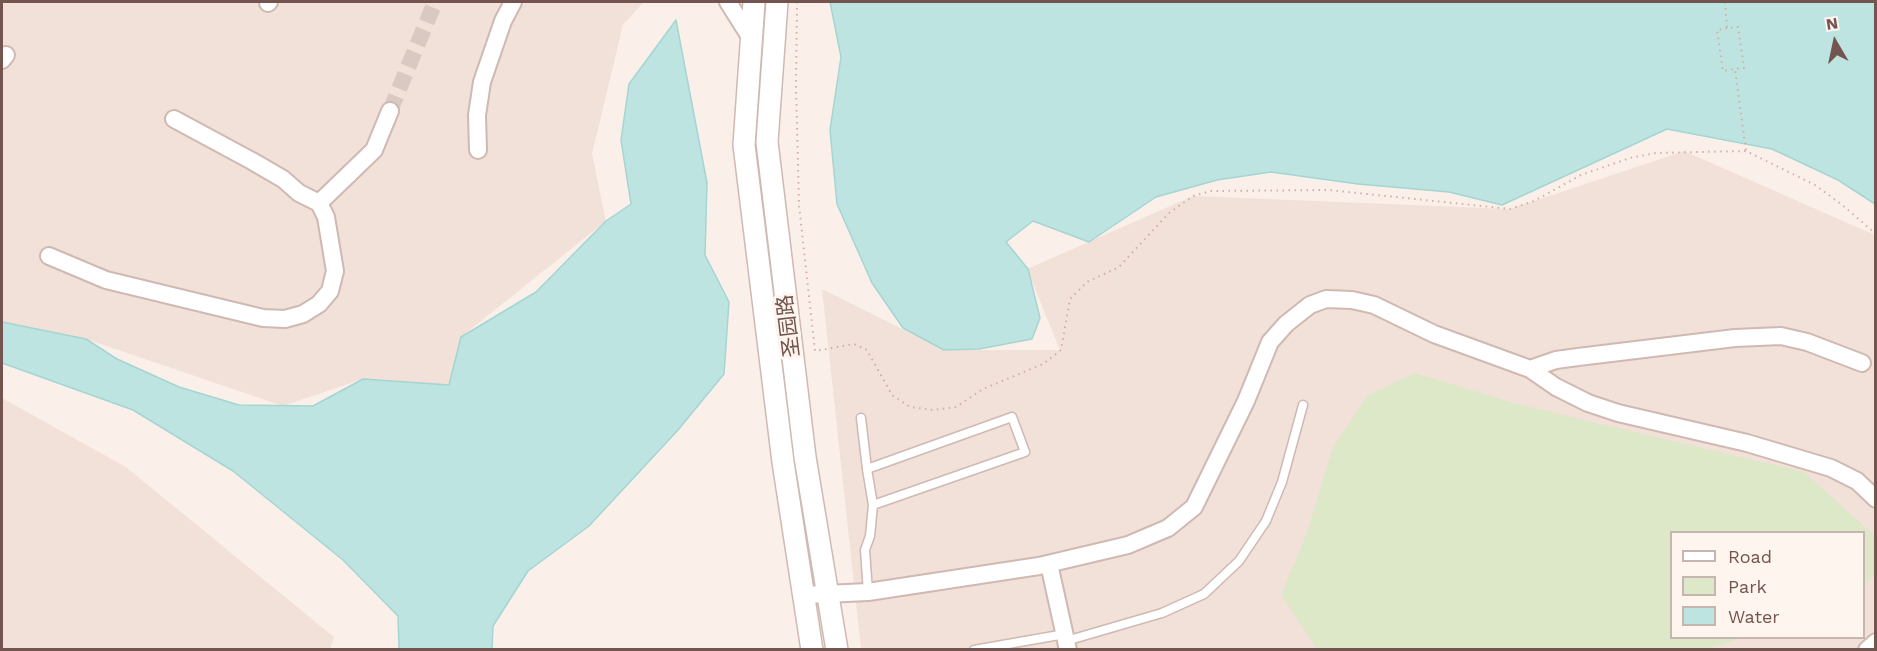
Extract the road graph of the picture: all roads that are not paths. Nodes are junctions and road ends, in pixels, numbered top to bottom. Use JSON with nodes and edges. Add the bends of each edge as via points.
{"nodes":[{"id":1,"x":513,"y":2,"type":"edge"},
{"id":2,"x":728,"y":2,"type":"edge"},
{"id":3,"x":754,"y":2,"type":"edge"},
{"id":4,"x":777,"y":2,"type":"edge"},
{"id":5,"x":752,"y":40,"type":"junction"},
{"id":6,"x":390,"y":111,"type":"tunnel mouth"},
{"id":7,"x":174,"y":120,"type":"dead end"},
{"id":8,"x":478,"y":150,"type":"dead end"},
{"id":9,"x":319,"y":203,"type":"junction"},
{"id":10,"x":49,"y":256,"type":"dead end"},
{"id":11,"x":1862,"y":363,"type":"dead end"},
{"id":12,"x":1530,"y":369,"type":"junction"},
{"id":13,"x":1304,"y":405,"type":"dead end"},
{"id":14,"x":861,"y":418,"type":"dead end"},
{"id":15,"x":867,"y":469,"type":"junction"},
{"id":16,"x":1875,"y":499,"type":"edge"},
{"id":17,"x":873,"y":505,"type":"junction"},
{"id":18,"x":1049,"y":564,"type":"junction"},
{"id":19,"x":868,"y":592,"type":"junction"},
{"id":20,"x":828,"y":593,"type":"junction"},
{"id":21,"x":803,"y":595,"type":"junction"},
{"id":22,"x":1067,"y":641,"type":"edge"},
{"id":23,"x":1875,"y":642,"type":"edge"},
{"id":24,"x":812,"y":650,"type":"edge"},
{"id":25,"x":837,"y":650,"type":"edge"},
{"id":26,"x":974,"y":650,"type":"edge"},
{"id":27,"x":1867,"y":650,"type":"edge"}],
"edges":[{"from":1,"to":8,"type":"street","via":[[482,82],[477,115]]},
{"from":2,"to":5,"type":"street"},
{"from":3,"to":5,"type":"street","name":"圣园路"},
{"from":4,"to":20,"type":"street","name":"圣园路","via":[[767,142],[805,457]]},
{"from":5,"to":21,"type":"street","name":"圣园路","via":[[744,145]]},
{"from":6,"to":9,"type":"street","via":[[374,150]]},
{"from":7,"to":9,"type":"street","via":[[252,161]]},
{"from":9,"to":10,"type":"street","via":[[326,217],[335,271],[330,291],[319,304],[285,320],[106,280]]},
{"from":11,"to":12,"type":"street","via":[[1781,336],[1578,357]]},
{"from":12,"to":16,"type":"street","via":[[1556,387],[1618,413],[1831,468],[1857,481]]},
{"from":12,"to":18,"type":"street","via":[[1434,334],[1374,305],[1326,299],[1310,305],[1269,342],[1246,401],[1194,507],[1168,528],[1128,545]]},
{"from":13,"to":22,"type":"lane","via":[[1282,482],[1266,521],[1239,561],[1204,594],[1162,613]]},
{"from":14,"to":15,"type":"lane"},
{"from":15,"to":17,"type":"lane"},
{"from":15,"to":17,"type":"lane","via":[[1012,417],[1025,452]]},
{"from":17,"to":19,"type":"lane","via":[[865,550]]},
{"from":18,"to":19,"type":"street"},
{"from":18,"to":22,"type":"street"},
{"from":19,"to":20,"type":"street"},
{"from":20,"to":21,"type":"street"},
{"from":20,"to":25,"type":"street","name":"圣园路"},
{"from":21,"to":24,"type":"street","name":"圣园路"},
{"from":22,"to":26,"type":"lane"},
{"from":23,"to":27,"type":"street"}]}
